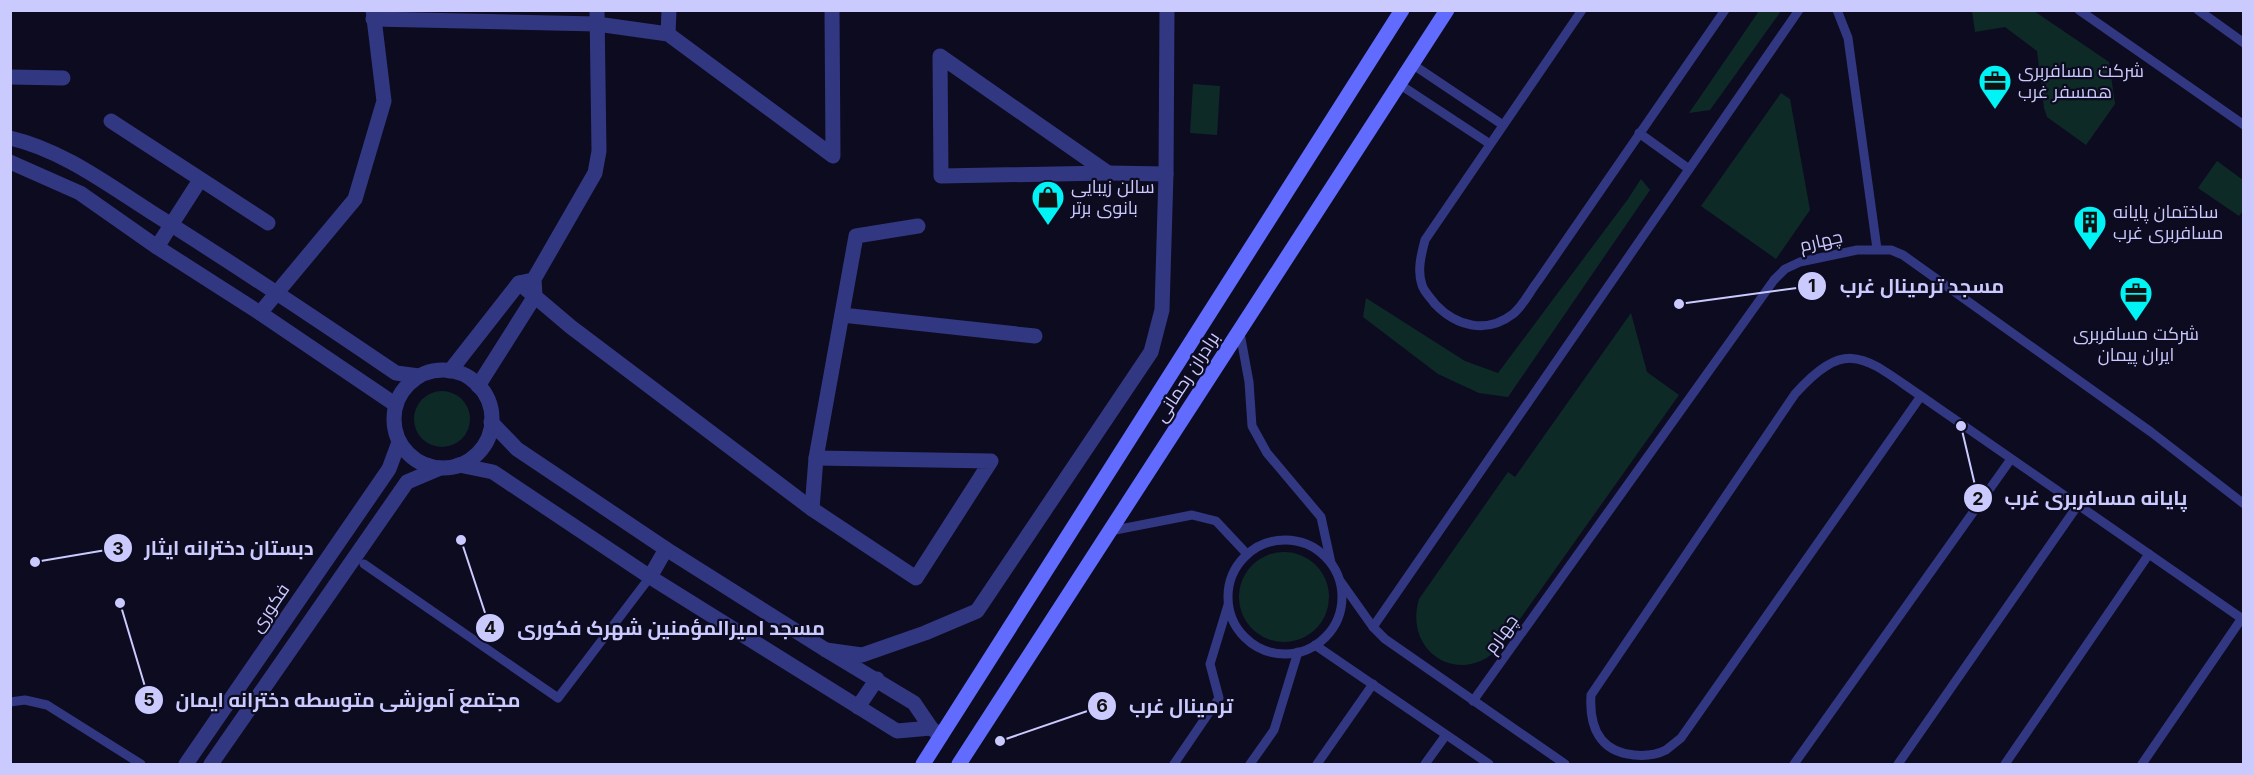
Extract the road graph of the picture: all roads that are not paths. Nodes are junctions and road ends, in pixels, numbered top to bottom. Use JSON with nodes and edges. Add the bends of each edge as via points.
{"nodes":[{"id":1,"x":669,"y":10,"type":"edge"},
{"id":2,"x":832,"y":10,"type":"edge"},
{"id":3,"x":1167,"y":10,"type":"edge"},
{"id":4,"x":1402,"y":10,"type":"edge"},
{"id":5,"x":1447,"y":10,"type":"edge"},
{"id":6,"x":1582,"y":10,"type":"edge"},
{"id":7,"x":1725,"y":10,"type":"edge"},
{"id":8,"x":1799,"y":10,"type":"edge"},
{"id":9,"x":1837,"y":10,"type":"edge"},
{"id":10,"x":2079,"y":10,"type":"edge"},
{"id":11,"x":2198,"y":10,"type":"edge"},
{"id":12,"x":373,"y":15,"type":"edge"},
{"id":13,"x":597,"y":17,"type":"edge"},
{"id":14,"x":668,"y":34,"type":"junction"},
{"id":15,"x":2244,"y":43,"type":"edge"},
{"id":16,"x":1412,"y":64,"type":"junction"},
{"id":17,"x":10,"y":77,"type":"edge"},
{"id":18,"x":63,"y":78,"type":"dead end"},
{"id":19,"x":1399,"y":84,"type":"junction"},
{"id":20,"x":111,"y":121,"type":"dead end"},
{"id":21,"x":1503,"y":125,"type":"junction"},
{"id":22,"x":2244,"y":125,"type":"edge"},
{"id":23,"x":1639,"y":133,"type":"junction"},
{"id":24,"x":10,"y":138,"type":"edge"},
{"id":25,"x":1490,"y":144,"type":"junction"},
{"id":26,"x":10,"y":162,"type":"edge"},
{"id":27,"x":1689,"y":169,"type":"junction"},
{"id":28,"x":1108,"y":173,"type":"junction"},
{"id":29,"x":1166,"y":174,"type":"junction"},
{"id":30,"x":200,"y":180,"type":"junction"},
{"id":31,"x":268,"y":223,"type":"dead end"},
{"id":32,"x":172,"y":225,"type":"junction"},
{"id":33,"x":918,"y":226,"type":"dead end"},
{"id":34,"x":157,"y":247,"type":"junction"},
{"id":35,"x":1878,"y":249,"type":"junction"},
{"id":36,"x":527,"y":281,"type":"junction"},
{"id":37,"x":276,"y":292,"type":"junction"},
{"id":38,"x":535,"y":296,"type":"junction"},
{"id":39,"x":260,"y":313,"type":"junction"},
{"id":40,"x":842,"y":315,"type":"junction"},
{"id":41,"x":1240,"y":333,"type":"junction"},
{"id":42,"x":1035,"y":336,"type":"dead end"},
{"id":43,"x":450,"y":371,"type":"junction"},
{"id":44,"x":419,"y":376,"type":"junction"},
{"id":45,"x":478,"y":386,"type":"junction"},
{"id":46,"x":1921,"y":396,"type":"junction"},
{"id":47,"x":396,"y":405,"type":"junction"},
{"id":48,"x":491,"y":422,"type":"junction"},
{"id":49,"x":399,"y":442,"type":"junction"},
{"id":50,"x":816,"y":458,"type":"junction"},
{"id":51,"x":2011,"y":459,"type":"junction"},
{"id":52,"x":459,"y":465,"type":"junction"},
{"id":53,"x":440,"y":468,"type":"junction"},
{"id":54,"x":2244,"y":504,"type":"edge"},
{"id":55,"x":2078,"y":506,"type":"junction"},
{"id":56,"x":812,"y":509,"type":"junction"},
{"id":57,"x":1110,"y":531,"type":"junction"},
{"id":58,"x":666,"y":549,"type":"junction"},
{"id":59,"x":1247,"y":554,"type":"junction"},
{"id":60,"x":2149,"y":554,"type":"junction"},
{"id":61,"x":1331,"y":563,"type":"junction"},
{"id":62,"x":364,"y":564,"type":"dead end"},
{"id":63,"x":650,"y":577,"type":"junction"},
{"id":64,"x":1339,"y":580,"type":"junction"},
{"id":65,"x":1228,"y":605,"type":"junction"},
{"id":66,"x":2243,"y":619,"type":"edge"},
{"id":67,"x":1373,"y":627,"type":"junction"},
{"id":68,"x":1315,"y":645,"type":"junction"},
{"id":69,"x":826,"y":650,"type":"junction"},
{"id":70,"x":1298,"y":652,"type":"junction"},
{"id":71,"x":877,"y":679,"type":"junction"},
{"id":72,"x":1373,"y":684,"type":"junction"},
{"id":73,"x":1473,"y":701,"type":"junction"},
{"id":74,"x":10,"y":702,"type":"edge"},
{"id":75,"x":858,"y":707,"type":"junction"},
{"id":76,"x":936,"y":732,"type":"junction"},
{"id":77,"x":1446,"y":735,"type":"junction"},
{"id":78,"x":141,"y":765,"type":"edge"},
{"id":79,"x":186,"y":765,"type":"edge"},
{"id":80,"x":211,"y":765,"type":"edge"},
{"id":81,"x":923,"y":765,"type":"edge"},
{"id":82,"x":959,"y":765,"type":"edge"},
{"id":83,"x":1174,"y":765,"type":"edge"},
{"id":84,"x":1250,"y":765,"type":"edge"},
{"id":85,"x":1317,"y":765,"type":"edge"},
{"id":86,"x":1425,"y":765,"type":"edge"},
{"id":87,"x":1489,"y":765,"type":"edge"},
{"id":88,"x":1565,"y":765,"type":"edge"},
{"id":89,"x":1794,"y":765,"type":"edge"},
{"id":90,"x":1899,"y":765,"type":"edge"},
{"id":91,"x":2005,"y":765,"type":"edge"},
{"id":92,"x":2142,"y":765,"type":"edge"}],
"edges":[{"from":1,"to":14,"type":"street"},
{"from":2,"to":14,"type":"street","via":[[833,156]]},
{"from":3,"to":29,"type":"street"},
{"from":4,"to":76,"type":"main road","name":"برادران رحمانی"},
{"from":5,"to":16,"type":"main road","name":"برادران رحمانی"},
{"from":6,"to":21,"type":"lane"},
{"from":7,"to":23,"type":"lane"},
{"from":8,"to":27,"type":"lane"},
{"from":9,"to":35,"type":"lane","via":[[1848,38]]},
{"from":10,"to":22,"type":"lane"},
{"from":11,"to":15,"type":"lane"},
{"from":12,"to":13,"type":"street"},
{"from":12,"to":37,"type":"street","via":[[384,101],[355,199]]},
{"from":13,"to":14,"type":"street"},
{"from":13,"to":36,"type":"street","via":[[599,151],[595,173]]},
{"from":16,"to":19,"type":"main road","name":"برادران رحمانی"},
{"from":16,"to":21,"type":"lane"},
{"from":17,"to":18,"type":"street"},
{"from":19,"to":25,"type":"lane"},
{"from":19,"to":41,"type":"main road","name":"برادران رحمانی"},
{"from":20,"to":30,"type":"street"},
{"from":21,"to":25,"type":"lane"},
{"from":23,"to":25,"type":"lane","via":[[1514,313],[1483,327],[1453,319],[1432,300],[1422,288],[1420,256],[1434,225]]},
{"from":23,"to":27,"type":"lane"},
{"from":24,"to":32,"type":"street","via":[[48,150]]},
{"from":26,"to":34,"type":"street","via":[[80,193]]},
{"from":27,"to":67,"type":"lane"},
{"from":28,"to":28,"type":"street","via":[[941,176],[940,56],[1034,121]]},
{"from":28,"to":29,"type":"street"},
{"from":29,"to":69,"type":"street","via":[[1162,310],[1151,352],[977,611],[861,655]]},
{"from":30,"to":31,"type":"street"},
{"from":30,"to":32,"type":"street"},
{"from":32,"to":34,"type":"street"},
{"from":32,"to":37,"type":"street"},
{"from":33,"to":40,"type":"street","via":[[856,236]]},
{"from":34,"to":39,"type":"street"},
{"from":35,"to":54,"type":"lane","name":"چهارم","via":[[1891,250],[1918,265],[2151,432]]},
{"from":35,"to":73,"type":"lane","name":"چهارم","via":[[1800,262],[1774,280]]},
{"from":36,"to":38,"type":"street"},
{"from":36,"to":43,"type":"street"},
{"from":37,"to":39,"type":"street"},
{"from":37,"to":44,"type":"street","via":[[396,373]]},
{"from":38,"to":45,"type":"street"},
{"from":38,"to":56,"type":"street"},
{"from":39,"to":47,"type":"street"},
{"from":40,"to":42,"type":"street"},
{"from":40,"to":50,"type":"street"},
{"from":41,"to":57,"type":"main road","name":"برادران رحمانی"},
{"from":41,"to":61,"type":"lane","via":[[1252,426],[1266,453],[1321,517]]},
{"from":43,"to":44,"type":"street"},
{"from":43,"to":45,"type":"street"},
{"from":44,"to":47,"type":"street","via":[[401,393]]},
{"from":45,"to":48,"type":"street","via":[[486,396]]},
{"from":46,"to":46,"type":"lane","via":[[1680,738],[1664,751],[1645,757],[1605,746],[1590,710],[1591,695],[1809,378],[1826,365],[1858,358]]},
{"from":46,"to":51,"type":"lane"},
{"from":47,"to":49,"type":"street","via":[[395,430]]},
{"from":48,"to":52,"type":"street","via":[[484,446]]},
{"from":48,"to":58,"type":"street","via":[[517,449]]},
{"from":49,"to":53,"type":"street","via":[[416,460]]},
{"from":49,"to":79,"type":"street","name":"فکوری","via":[[389,469]]},
{"from":50,"to":56,"type":"street"},
{"from":50,"to":56,"type":"street","via":[[991,461],[916,578]]},
{"from":51,"to":55,"type":"lane"},
{"from":51,"to":89,"type":"lane"},
{"from":52,"to":53,"type":"street"},
{"from":52,"to":63,"type":"street","via":[[493,472]]},
{"from":53,"to":80,"type":"street","via":[[407,482]]},
{"from":55,"to":60,"type":"lane"},
{"from":55,"to":90,"type":"lane"},
{"from":57,"to":59,"type":"lane","via":[[1192,515],[1216,521]]},
{"from":57,"to":82,"type":"main road","name":"برادران رحمانی"},
{"from":58,"to":63,"type":"street"},
{"from":58,"to":69,"type":"street"},
{"from":59,"to":61,"type":"lane","via":[[1263,544],[1281,540],[1300,542]]},
{"from":59,"to":65,"type":"lane","via":[[1235,568]]},
{"from":60,"to":66,"type":"lane"},
{"from":60,"to":91,"type":"lane"},
{"from":61,"to":64,"type":"lane"},
{"from":62,"to":63,"type":"lane","via":[[558,698]]},
{"from":63,"to":75,"type":"street"},
{"from":64,"to":67,"type":"lane"},
{"from":64,"to":68,"type":"lane","via":[[1339,617],[1330,633]]},
{"from":65,"to":70,"type":"lane","via":[[1245,638],[1261,649],[1279,654]]},
{"from":65,"to":83,"type":"lane","via":[[1210,664],[1219,698]]},
{"from":66,"to":92,"type":"lane"},
{"from":67,"to":73,"type":"lane"},
{"from":68,"to":70,"type":"lane"},
{"from":68,"to":72,"type":"lane"},
{"from":69,"to":71,"type":"street"},
{"from":70,"to":84,"type":"lane","via":[[1274,730]]},
{"from":71,"to":75,"type":"street"},
{"from":71,"to":76,"type":"street","via":[[914,703]]},
{"from":72,"to":77,"type":"lane"},
{"from":72,"to":85,"type":"lane"},
{"from":73,"to":88,"type":"lane"},
{"from":74,"to":78,"type":"lane","via":[[25,700],[47,705]]},
{"from":75,"to":76,"type":"street","via":[[897,731]]},
{"from":76,"to":81,"type":"main road","name":"برادران رحمانی"},
{"from":77,"to":86,"type":"lane"},
{"from":77,"to":87,"type":"lane"}]}
